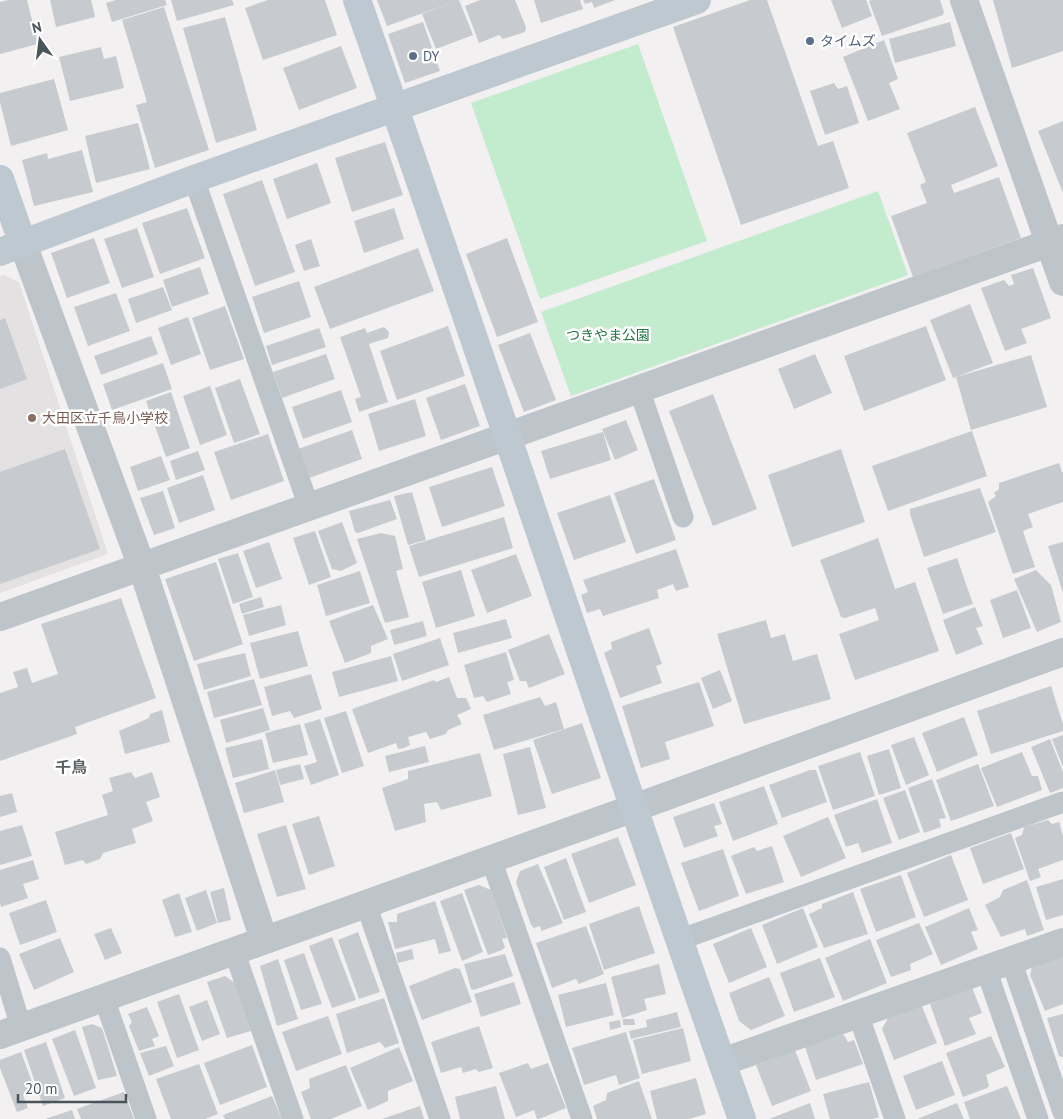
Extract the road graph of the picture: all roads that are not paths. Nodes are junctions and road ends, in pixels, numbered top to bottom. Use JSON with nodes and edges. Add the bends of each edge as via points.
{"nodes":[{"id":1,"x":356,"y":0,"type":"edge"},
{"id":2,"x":697,"y":0,"type":"edge"},
{"id":3,"x":964,"y":0,"type":"edge"},
{"id":4,"x":394,"y":107,"type":"junction"},
{"id":5,"x":194,"y":179,"type":"junction"},
{"id":6,"x":0,"y":180,"type":"edge"},
{"id":7,"x":1056,"y":241,"type":"edge"},
{"id":8,"x":12,"y":248,"type":"edge"},
{"id":9,"x":1063,"y":282,"type":"edge"},
{"id":10,"x":639,"y":390,"type":"junction"},
{"id":11,"x":508,"y":436,"type":"junction"},
{"id":12,"x":309,"y":507,"type":"junction"},
{"id":13,"x":683,"y":517,"type":"dead end"},
{"id":14,"x":142,"y":567,"type":"junction"},
{"id":15,"x":0,"y":618,"type":"edge"},
{"id":16,"x":1063,"y":652,"type":"edge"},
{"id":17,"x":1063,"y":802,"type":"edge"},
{"id":18,"x":634,"y":808,"type":"junction"},
{"id":19,"x":491,"y":859,"type":"junction"},
{"id":20,"x":366,"y":904,"type":"junction"},
{"id":21,"x":264,"y":940,"type":"junction"},
{"id":22,"x":679,"y":940,"type":"junction"},
{"id":23,"x":1063,"y":942,"type":"edge"},
{"id":24,"x":234,"y":951,"type":"junction"},
{"id":25,"x":0,"y":958,"type":"edge"},
{"id":26,"x":1011,"y":960,"type":"junction"},
{"id":27,"x":986,"y":969,"type":"junction"},
{"id":28,"x":104,"y":998,"type":"junction"},
{"id":29,"x":858,"y":1014,"type":"junction"},
{"id":30,"x":11,"y":1031,"type":"edge"},
{"id":31,"x":722,"y":1062,"type":"junction"},
{"id":32,"x":1063,"y":1112,"type":"edge"},
{"id":33,"x":146,"y":1119,"type":"edge"},
{"id":34,"x":293,"y":1119,"type":"edge"},
{"id":35,"x":440,"y":1119,"type":"edge"},
{"id":36,"x":582,"y":1119,"type":"edge"},
{"id":37,"x":742,"y":1119,"type":"edge"},
{"id":38,"x":895,"y":1119,"type":"edge"},
{"id":39,"x":1038,"y":1119,"type":"edge"}],
"edges":[{"from":1,"to":4,"type":"street"},
{"from":2,"to":4,"type":"street"},
{"from":3,"to":7,"type":"street"},
{"from":4,"to":5,"type":"street"},
{"from":4,"to":11,"type":"street"},
{"from":5,"to":8,"type":"street"},
{"from":5,"to":12,"type":"lane"},
{"from":6,"to":8,"type":"street","via":[[16,226]]},
{"from":7,"to":9,"type":"street"},
{"from":7,"to":10,"type":"street"},
{"from":8,"to":14,"type":"street"},
{"from":10,"to":11,"type":"street"},
{"from":10,"to":13,"type":"lane"},
{"from":11,"to":12,"type":"street"},
{"from":11,"to":18,"type":"street"},
{"from":12,"to":14,"type":"street"},
{"from":14,"to":15,"type":"street"},
{"from":14,"to":21,"type":"street"},
{"from":16,"to":18,"type":"street"},
{"from":17,"to":22,"type":"lane"},
{"from":18,"to":19,"type":"street"},
{"from":18,"to":22,"type":"street"},
{"from":19,"to":20,"type":"street"},
{"from":19,"to":36,"type":"lane"},
{"from":20,"to":21,"type":"street"},
{"from":20,"to":35,"type":"lane"},
{"from":21,"to":24,"type":"street"},
{"from":22,"to":31,"type":"street"},
{"from":23,"to":26,"type":"street"},
{"from":24,"to":28,"type":"street"},
{"from":24,"to":34,"type":"lane"},
{"from":25,"to":30,"type":"lane"},
{"from":26,"to":27,"type":"street"},
{"from":26,"to":32,"type":"lane"},
{"from":27,"to":29,"type":"street"},
{"from":27,"to":39,"type":"lane"},
{"from":28,"to":30,"type":"street"},
{"from":28,"to":33,"type":"lane"},
{"from":29,"to":31,"type":"street"},
{"from":29,"to":38,"type":"lane"},
{"from":31,"to":37,"type":"street"}]}
